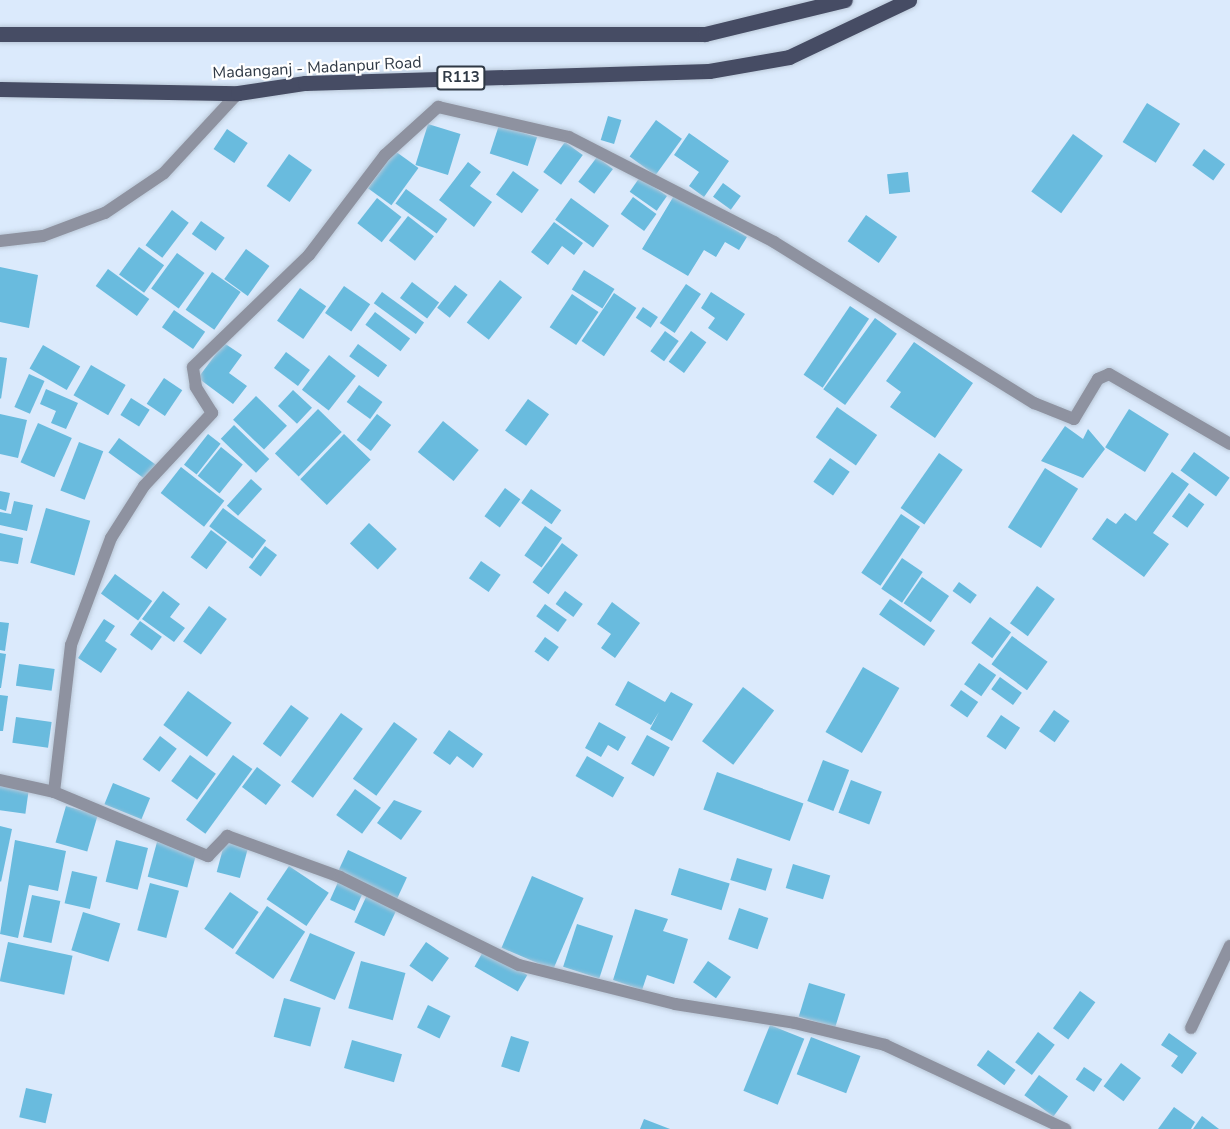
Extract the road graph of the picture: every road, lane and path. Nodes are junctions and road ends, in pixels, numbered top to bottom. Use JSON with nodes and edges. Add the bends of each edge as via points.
{"nodes":[{"id":1,"x":845,"y":0,"type":"edge"},
{"id":2,"x":909,"y":0,"type":"edge"},
{"id":3,"x":0,"y":34,"type":"edge"},
{"id":4,"x":0,"y":89,"type":"edge"},
{"id":5,"x":238,"y":93,"type":"junction"},
{"id":6,"x":0,"y":241,"type":"edge"},
{"id":7,"x":1230,"y":444,"type":"edge"},
{"id":8,"x":0,"y":780,"type":"edge"},
{"id":9,"x":54,"y":792,"type":"junction"},
{"id":10,"x":1230,"y":946,"type":"edge"},
{"id":11,"x":1191,"y":1028,"type":"dead end"},
{"id":12,"x":1065,"y":1129,"type":"edge"}],
"edges":[{"from":1,"to":3,"type":"main road","name":"Madanganj - Madanpur Road","via":[[705,34]]},
{"from":2,"to":5,"type":"main road","name":"Madanganj - Madanpur Road","number":"R113","via":[[789,57],[709,71],[305,83]]},
{"from":4,"to":5,"type":"main road","name":"Madanganj - Madanpur Road","number":"R113"},
{"from":5,"to":6,"type":"street","via":[[164,173],[105,213],[44,236]]},
{"from":7,"to":9,"type":"street","via":[[1109,374],[1098,379],[1074,419],[1034,403],[774,242],[569,137],[438,106],[385,155],[309,255],[201,353],[193,367],[196,387],[212,413],[144,486],[111,538],[71,645]]},
{"from":8,"to":9,"type":"street"},
{"from":9,"to":12,"type":"street","via":[[208,856],[227,836],[340,877],[519,965],[675,1004],[795,1023],[885,1045]]},
{"from":10,"to":11,"type":"street"}]}
